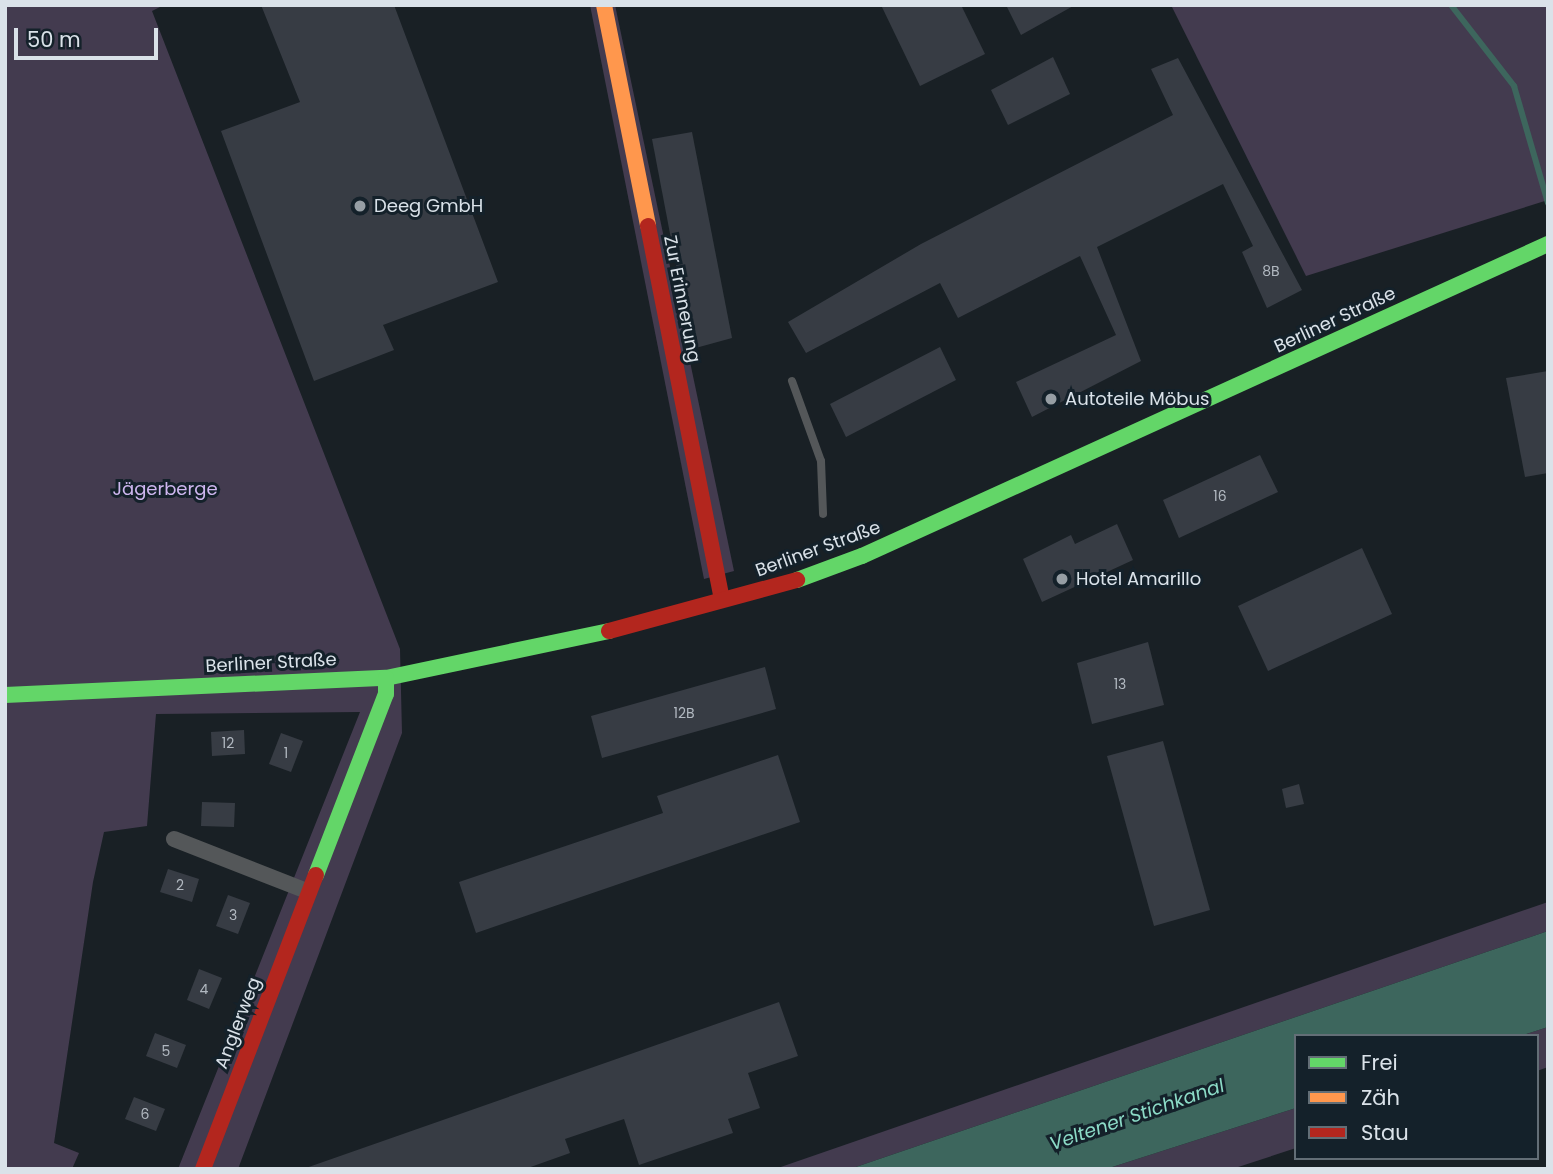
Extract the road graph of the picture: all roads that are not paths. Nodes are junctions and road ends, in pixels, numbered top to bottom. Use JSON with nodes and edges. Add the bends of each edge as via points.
{"nodes":[{"id":1,"x":604,"y":5,"type":"edge"},
{"id":2,"x":1548,"y":244,"type":"edge"},
{"id":3,"x":792,"y":381,"type":"dead end"},
{"id":4,"x":823,"y":514,"type":"dead end"},
{"id":5,"x":722,"y":600,"type":"junction"},
{"id":6,"x":386,"y":677,"type":"junction"},
{"id":7,"x":5,"y":695,"type":"edge"},
{"id":8,"x":174,"y":839,"type":"dead end"},
{"id":9,"x":309,"y":892,"type":"junction"},
{"id":10,"x":203,"y":1169,"type":"edge"}],
"edges":[{"from":1,"to":5,"type":"main road","name":"Zur Erinnerung"},
{"from":2,"to":5,"type":"main road","name":"Berliner Straße","via":[[862,556]]},
{"from":3,"to":4,"type":"lane","via":[[821,461]]},
{"from":5,"to":6,"type":"main road","name":"Berliner Straße","via":[[589,636]]},
{"from":6,"to":7,"type":"main road","name":"Berliner Straße"},
{"from":6,"to":9,"type":"main road","name":"Anglerweg","via":[[386,694]]},
{"from":8,"to":9,"type":"street"},
{"from":9,"to":10,"type":"main road","name":"Anglerweg"}]}
